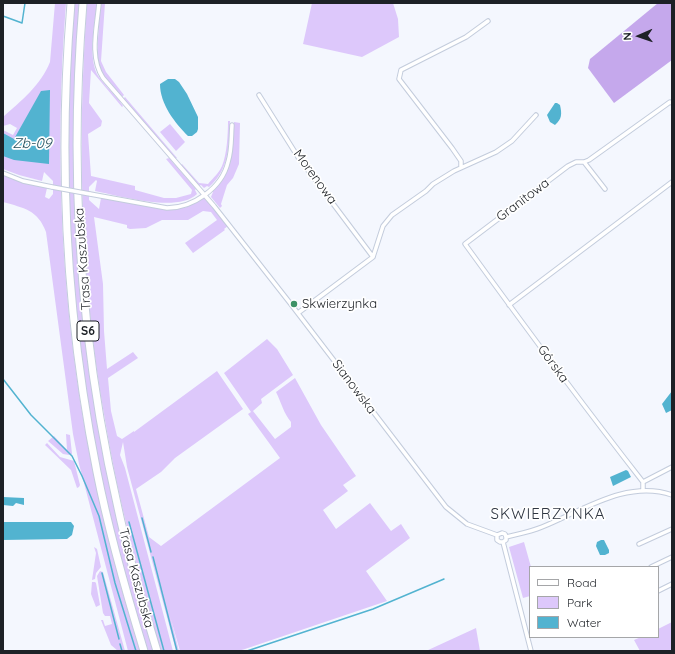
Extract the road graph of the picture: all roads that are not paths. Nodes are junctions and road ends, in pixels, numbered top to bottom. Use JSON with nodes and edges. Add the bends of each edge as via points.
{"nodes":[{"id":1,"x":71,"y":3,"type":"edge"},
{"id":2,"x":83,"y":3,"type":"edge"},
{"id":3,"x":99,"y":3,"type":"edge"},
{"id":4,"x":488,"y":21,"type":"dead end"},
{"id":5,"x":259,"y":96,"type":"dead end"},
{"id":6,"x":671,"y":102,"type":"edge"},
{"id":7,"x":536,"y":115,"type":"dead end"},
{"id":8,"x":232,"y":125,"type":"dead end"},
{"id":9,"x":584,"y":162,"type":"junction"},
{"id":10,"x":461,"y":167,"type":"junction"},
{"id":11,"x":3,"y":173,"type":"edge"},
{"id":12,"x":672,"y":182,"type":"edge"},
{"id":13,"x":605,"y":189,"type":"dead end"},
{"id":14,"x":204,"y":194,"type":"junction"},
{"id":15,"x":465,"y":244,"type":"joint"},
{"id":16,"x":373,"y":257,"type":"junction"},
{"id":17,"x":510,"y":305,"type":"junction"},
{"id":18,"x":298,"y":314,"type":"junction"},
{"id":19,"x":672,"y":467,"type":"edge"},
{"id":20,"x":643,"y":482,"type":"junction"},
{"id":21,"x":643,"y":491,"type":"junction"},
{"id":22,"x":672,"y":495,"type":"edge"},
{"id":23,"x":672,"y":529,"type":"edge"},
{"id":24,"x":497,"y":535,"type":"junction"},
{"id":25,"x":506,"y":537,"type":"junction"},
{"id":26,"x":503,"y":542,"type":"junction"},
{"id":27,"x":639,"y":544,"type":"dead end"},
{"id":28,"x":672,"y":556,"type":"edge"},
{"id":29,"x":653,"y":566,"type":"edge"},
{"id":30,"x":672,"y":584,"type":"edge"},
{"id":31,"x":659,"y":590,"type":"edge"},
{"id":32,"x":144,"y":651,"type":"edge"},
{"id":33,"x":157,"y":651,"type":"edge"},
{"id":34,"x":531,"y":651,"type":"edge"}],
"edges":[{"from":1,"to":32,"type":"highway","name":"Trasa Kaszubska","number":"S6","via":[[65,100],[65,157],[72,307],[97,471],[114,547]]},
{"from":2,"to":33,"type":"highway","name":"Trasa Kaszubska","number":"S6","via":[[77,157],[85,306],[109,469]]},
{"from":3,"to":14,"type":"street","name":"Sianowska","via":[[95,51],[100,74]]},
{"from":4,"to":10,"type":"street","via":[[466,37],[401,70],[399,78],[452,148],[461,161]]},
{"from":5,"to":16,"type":"street","name":"Morenowa","via":[[298,157]]},
{"from":6,"to":9,"type":"street","name":"Granitowa"},
{"from":7,"to":10,"type":"street","via":[[502,148]]},
{"from":8,"to":14,"type":"street","via":[[227,168],[217,183]]},
{"from":9,"to":13,"type":"street"},
{"from":9,"to":15,"type":"street","name":"Granitowa","via":[[568,166]]},
{"from":10,"to":16,"type":"street","via":[[433,184],[392,215],[383,226]]},
{"from":11,"to":14,"type":"street","bridge":true,"via":[[23,181],[167,208],[185,206]]},
{"from":12,"to":17,"type":"street"},
{"from":14,"to":18,"type":"street","name":"Sianowska"},
{"from":15,"to":17,"type":"street","name":"Górska"},
{"from":16,"to":18,"type":"street"},
{"from":17,"to":20,"type":"street","name":"Górska"},
{"from":18,"to":24,"type":"street","name":"Sianowska","via":[[446,506],[467,524]]},
{"from":19,"to":20,"type":"street"},
{"from":20,"to":21,"type":"street"},
{"from":21,"to":22,"type":"street"},
{"from":21,"to":25,"type":"street","via":[[605,499],[539,528]]},
{"from":23,"to":27,"type":"street"},
{"from":24,"to":25,"type":"street","via":[[502,532]]},
{"from":24,"to":26,"type":"street","via":[[497,540]]},
{"from":25,"to":26,"type":"street"},
{"from":26,"to":34,"type":"street"},
{"from":28,"to":29,"type":"street"},
{"from":30,"to":31,"type":"street"}]}
